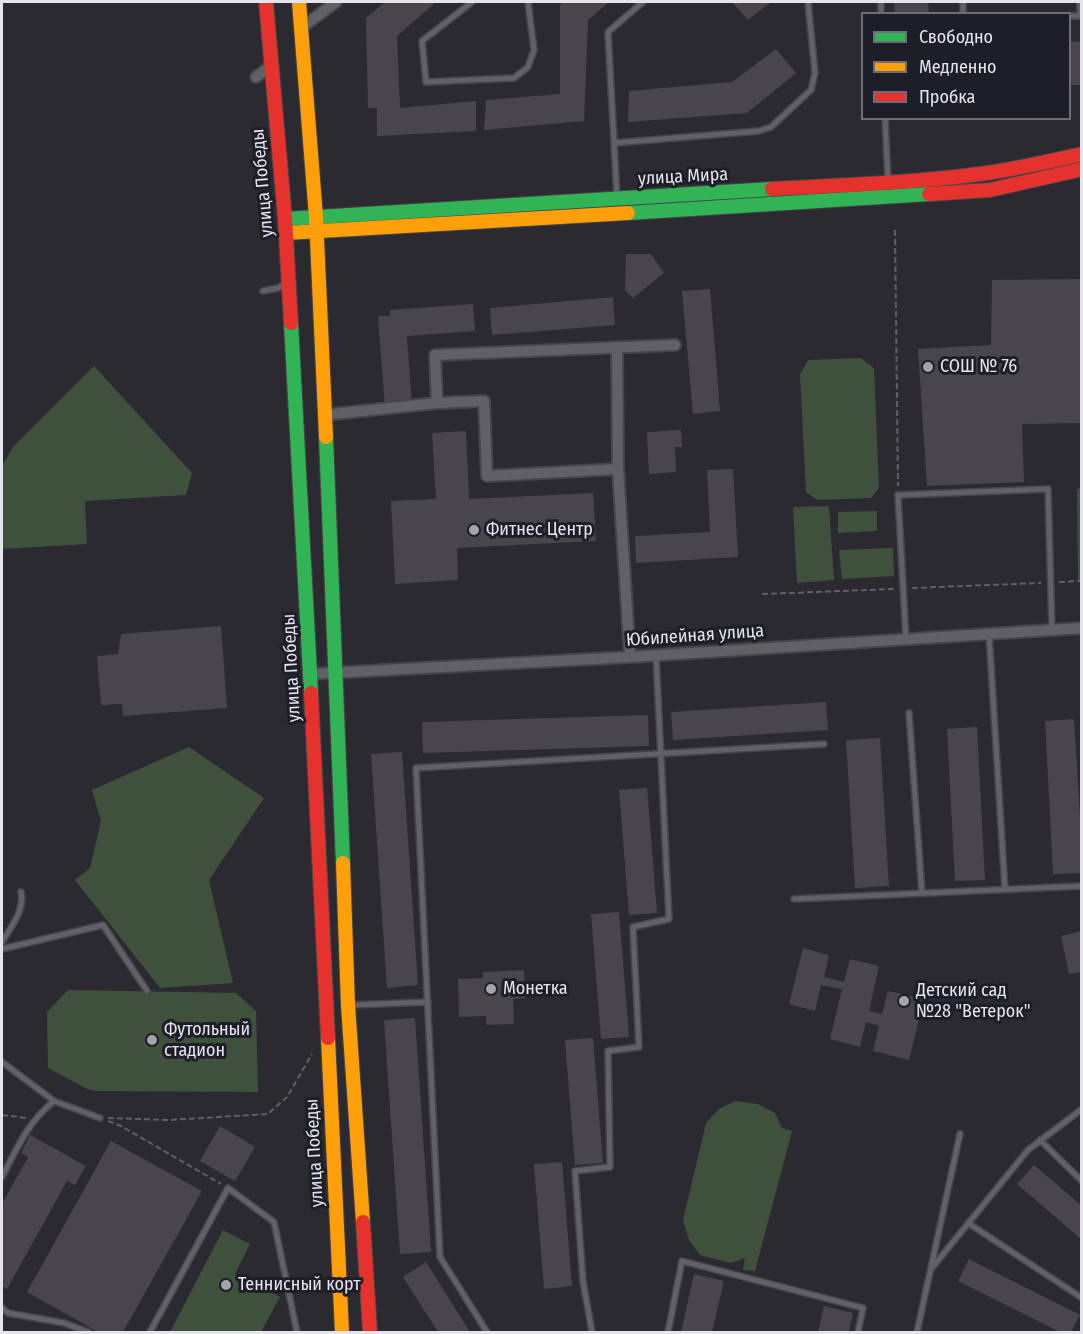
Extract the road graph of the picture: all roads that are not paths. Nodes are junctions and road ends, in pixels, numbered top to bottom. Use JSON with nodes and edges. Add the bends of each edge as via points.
{"nodes":[{"id":1,"x":266,"y":2,"type":"edge"},
{"id":2,"x":299,"y":2,"type":"edge"},
{"id":3,"x":336,"y":2,"type":"edge"},
{"id":4,"x":472,"y":2,"type":"edge"},
{"id":5,"x":528,"y":2,"type":"edge"},
{"id":6,"x":643,"y":2,"type":"edge"},
{"id":7,"x":808,"y":2,"type":"edge"},
{"id":8,"x":1080,"y":2,"type":"edge"},
{"id":9,"x":1071,"y":16,"type":"edge"},
{"id":10,"x":302,"y":28,"type":"junction"},
{"id":11,"x":271,"y":66,"type":"junction"},
{"id":12,"x":256,"y":76,"type":"dead end"},
{"id":13,"x":885,"y":120,"type":"edge"},
{"id":14,"x":615,"y":143,"type":"junction"},
{"id":15,"x":1082,"y":154,"type":"edge"},
{"id":16,"x":1082,"y":169,"type":"edge"},
{"id":17,"x":888,"y":182,"type":"junction"},
{"id":18,"x":889,"y":197,"type":"junction"},
{"id":19,"x":618,"y":199,"type":"junction"},
{"id":20,"x":617,"y":213,"type":"junction"},
{"id":21,"x":316,"y":224,"type":"junction"},
{"id":22,"x":285,"y":226,"type":"junction"},
{"id":23,"x":288,"y":281,"type":"junction"},
{"id":24,"x":263,"y":291,"type":"dead end"},
{"id":25,"x":675,"y":345,"type":"dead end"},
{"id":26,"x":617,"y":348,"type":"junction"},
{"id":27,"x":437,"y":403,"type":"junction"},
{"id":28,"x":324,"y":415,"type":"junction"},
{"id":29,"x":618,"y":469,"type":"junction"},
{"id":30,"x":1082,"y":628,"type":"edge"},
{"id":31,"x":1052,"y":630,"type":"junction"},
{"id":32,"x":989,"y":634,"type":"junction"},
{"id":33,"x":906,"y":639,"type":"junction"},
{"id":34,"x":656,"y":653,"type":"junction"},
{"id":35,"x":630,"y":657,"type":"junction"},
{"id":36,"x":310,"y":674,"type":"junction"},
{"id":37,"x":335,"y":674,"type":"junction"},
{"id":38,"x":909,"y":713,"type":"dead end"},
{"id":39,"x":824,"y":744,"type":"dead end"},
{"id":40,"x":661,"y":753,"type":"junction"},
{"id":41,"x":1082,"y":886,"type":"edge"},
{"id":42,"x":1005,"y":889,"type":"junction"},
{"id":43,"x":21,"y":892,"type":"dead end"},
{"id":44,"x":922,"y":893,"type":"junction"},
{"id":45,"x":794,"y":899,"type":"dead end"},
{"id":46,"x":2,"y":942,"type":"edge"},
{"id":47,"x":2,"y":948,"type":"edge"},
{"id":48,"x":147,"y":992,"type":"dead end"},
{"id":49,"x":428,"y":1002,"type":"junction"},
{"id":50,"x":348,"y":1005,"type":"junction"},
{"id":51,"x":2,"y":1062,"type":"edge"},
{"id":52,"x":54,"y":1101,"type":"junction"},
{"id":53,"x":1082,"y":1109,"type":"edge"},
{"id":54,"x":100,"y":1118,"type":"road end"},
{"id":55,"x":960,"y":1134,"type":"dead end"},
{"id":56,"x":1041,"y":1140,"type":"junction"},
{"id":57,"x":2,"y":1177,"type":"edge"},
{"id":58,"x":1082,"y":1181,"type":"edge"},
{"id":59,"x":968,"y":1223,"type":"junction"},
{"id":60,"x":931,"y":1269,"type":"junction"},
{"id":61,"x":1082,"y":1298,"type":"edge"},
{"id":62,"x":2,"y":1308,"type":"edge"},
{"id":63,"x":88,"y":1332,"type":"edge"},
{"id":64,"x":150,"y":1332,"type":"edge"},
{"id":65,"x":297,"y":1332,"type":"edge"},
{"id":66,"x":342,"y":1332,"type":"edge"},
{"id":67,"x":370,"y":1332,"type":"edge"},
{"id":68,"x":487,"y":1332,"type":"edge"},
{"id":69,"x":592,"y":1332,"type":"edge"},
{"id":70,"x":668,"y":1332,"type":"edge"},
{"id":71,"x":858,"y":1332,"type":"edge"},
{"id":72,"x":917,"y":1332,"type":"edge"}],
"edges":[{"from":1,"to":11,"type":"street","name":"улица Победы"},
{"from":2,"to":10,"type":"street"},
{"from":3,"to":10,"type":"street"},
{"from":4,"to":5,"type":"lane","via":[[422,41],[426,82],[514,78],[528,67],[534,50]]},
{"from":6,"to":14,"type":"lane","via":[[608,33]]},
{"from":7,"to":14,"type":"lane","via":[[815,73],[811,90],[771,127]]},
{"from":8,"to":9,"type":"lane","via":[[1080,16]]},
{"from":10,"to":21,"type":"street"},
{"from":11,"to":12,"type":"street"},
{"from":11,"to":22,"type":"street","name":"улица Победы"},
{"from":13,"to":17,"type":"lane"},
{"from":14,"to":19,"type":"lane"},
{"from":15,"to":17,"type":"street","name":"улица Мира","via":[[985,173]]},
{"from":16,"to":18,"type":"street","name":"улица Мира","via":[[990,190]]},
{"from":17,"to":18,"type":"lane"},
{"from":17,"to":19,"type":"street","name":"улица Мира"},
{"from":18,"to":20,"type":"street","name":"улица Мира"},
{"from":19,"to":20,"type":"lane"},
{"from":19,"to":21,"type":"street","name":"улица Мира"},
{"from":20,"to":21,"type":"street","name":"улица Мира"},
{"from":21,"to":22,"type":"street","name":"улица Мира"},
{"from":21,"to":28,"type":"street"},
{"from":22,"to":23,"type":"street","name":"улица Победы"},
{"from":23,"to":24,"type":"lane"},
{"from":23,"to":36,"type":"street","name":"улица Победы"},
{"from":25,"to":26,"type":"street"},
{"from":26,"to":27,"type":"street","via":[[435,355]]},
{"from":26,"to":29,"type":"street"},
{"from":27,"to":28,"type":"street"},
{"from":27,"to":29,"type":"street","via":[[484,401],[487,476]]},
{"from":28,"to":37,"type":"street"},
{"from":29,"to":35,"type":"street"},
{"from":30,"to":31,"type":"street","name":"Юбилейная улица"},
{"from":31,"to":32,"type":"street","name":"Юбилейная улица"},
{"from":31,"to":33,"type":"lane","via":[[1048,489],[898,495]]},
{"from":32,"to":33,"type":"street","name":"Юбилейная улица"},
{"from":32,"to":42,"type":"lane"},
{"from":33,"to":34,"type":"street","name":"Юбилейная улица"},
{"from":34,"to":35,"type":"street","name":"Юбилейная улица"},
{"from":34,"to":40,"type":"lane"},
{"from":35,"to":37,"type":"street","name":"Юбилейная улица"},
{"from":36,"to":37,"type":"street","name":"Юбилейная улица"},
{"from":36,"to":66,"type":"street","name":"улица Победы"},
{"from":37,"to":50,"type":"street"},
{"from":38,"to":44,"type":"lane"},
{"from":39,"to":40,"type":"lane"},
{"from":40,"to":49,"type":"lane","via":[[416,768]]},
{"from":40,"to":69,"type":"lane","via":[[669,919],[633,927],[639,1047],[608,1051],[610,1167],[575,1171],[583,1281]]},
{"from":41,"to":42,"type":"lane"},
{"from":42,"to":44,"type":"lane"},
{"from":43,"to":46,"type":"lane","via":[[23,900],[18,914]]},
{"from":44,"to":45,"type":"lane"},
{"from":47,"to":48,"type":"lane","via":[[103,925]]},
{"from":49,"to":50,"type":"lane"},
{"from":49,"to":68,"type":"lane","via":[[440,1257]]},
{"from":50,"to":67,"type":"street"},
{"from":51,"to":52,"type":"lane"},
{"from":52,"to":54,"type":"lane"},
{"from":52,"to":57,"type":"lane","via":[[25,1133]]},
{"from":53,"to":56,"type":"lane"},
{"from":55,"to":60,"type":"lane"},
{"from":56,"to":58,"type":"lane"},
{"from":56,"to":59,"type":"lane","via":[[1028,1150]]},
{"from":59,"to":60,"type":"lane"},
{"from":59,"to":61,"type":"lane"},
{"from":60,"to":72,"type":"lane"},
{"from":62,"to":63,"type":"lane","via":[[8,1313],[64,1323]]},
{"from":64,"to":65,"type":"lane","via":[[228,1188],[274,1222]]},
{"from":70,"to":71,"type":"lane","via":[[681,1261],[863,1308]]}]}
